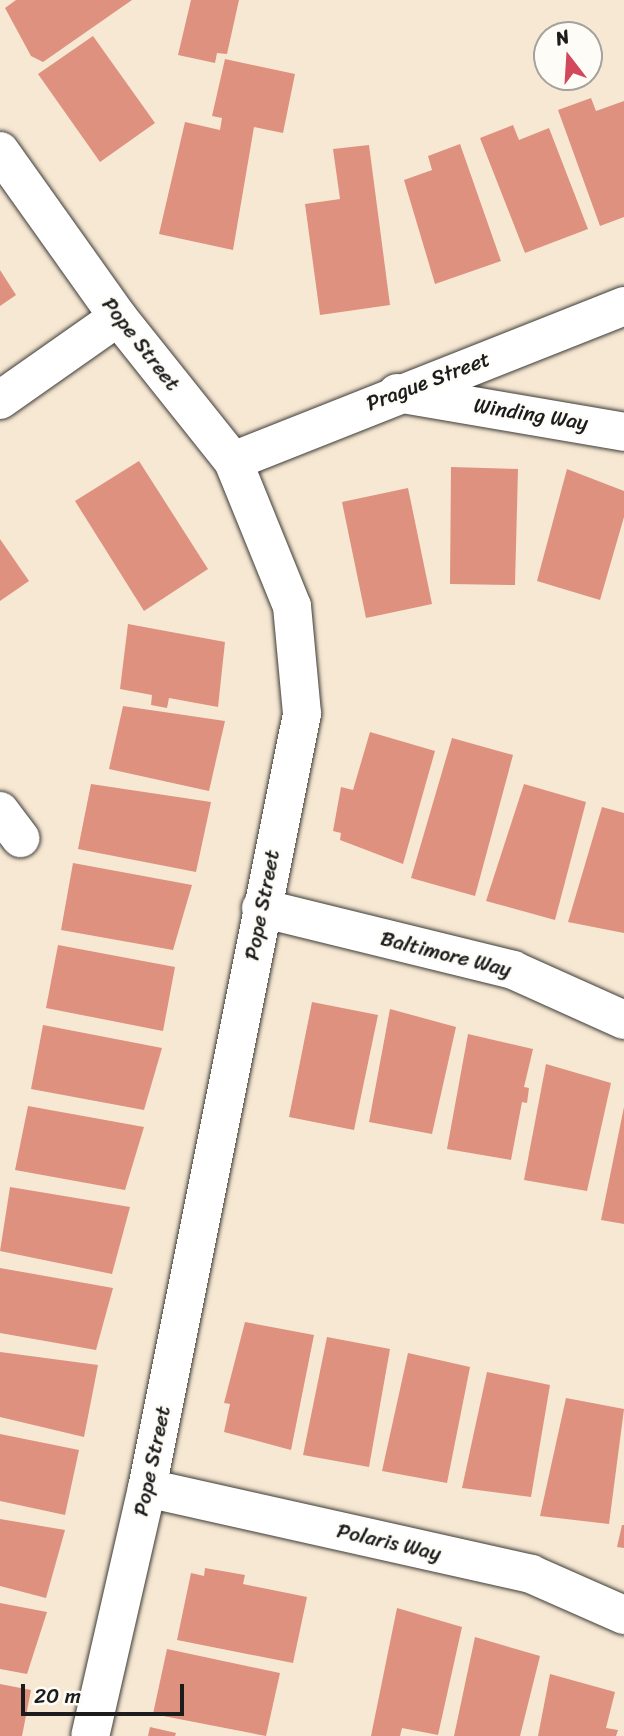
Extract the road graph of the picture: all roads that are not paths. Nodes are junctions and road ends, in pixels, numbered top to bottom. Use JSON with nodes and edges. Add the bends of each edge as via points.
{"nodes":[{"id":1,"x":0,"y":150,"type":"edge"},
{"id":2,"x":624,"y":306,"type":"edge"},
{"id":3,"x":118,"y":317,"type":"junction"},
{"id":4,"x":395,"y":393,"type":"junction"},
{"id":5,"x":0,"y":400,"type":"edge"},
{"id":6,"x":624,"y":432,"type":"edge"},
{"id":7,"x":233,"y":461,"type":"junction"},
{"id":8,"x":261,"y":908,"type":"junction"},
{"id":9,"x":624,"y":1020,"type":"edge"},
{"id":10,"x":147,"y":1488,"type":"junction"},
{"id":11,"x":624,"y":1615,"type":"edge"},
{"id":12,"x":90,"y":1736,"type":"edge"}],
"edges":[{"from":1,"to":3,"type":"street","name":"Pope Street"},
{"from":2,"to":4,"type":"street","name":"Prague Street"},
{"from":3,"to":5,"type":"street"},
{"from":3,"to":7,"type":"street","name":"Pope Street"},
{"from":4,"to":6,"type":"street","name":"Winding Way"},
{"from":4,"to":7,"type":"street","name":"Prague Street"},
{"from":7,"to":8,"type":"street","name":"Pope Street","via":[[292,606],[302,714]]},
{"from":8,"to":9,"type":"street","name":"Baltimore Way","via":[[513,970]]},
{"from":8,"to":10,"type":"street","name":"Pope Street"},
{"from":10,"to":11,"type":"street","name":"Polaris Way","via":[[531,1574]]},
{"from":10,"to":12,"type":"street","name":"Pope Street"}]}
